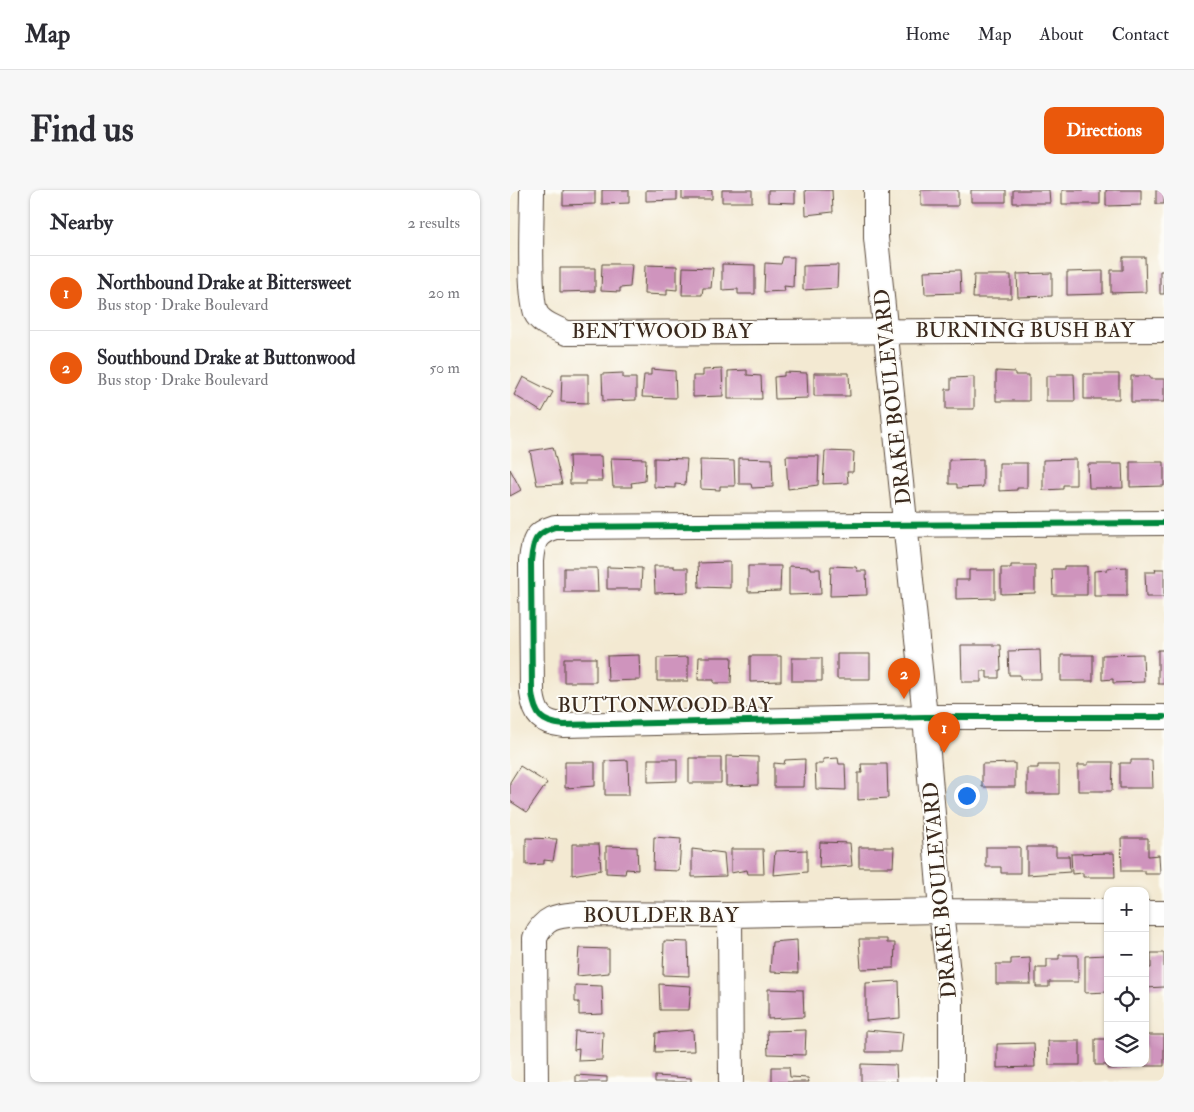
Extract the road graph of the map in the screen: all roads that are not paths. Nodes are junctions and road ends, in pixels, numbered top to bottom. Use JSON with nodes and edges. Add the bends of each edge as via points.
{"nodes":[{"id":1,"x":532,"y":190,"type":"edge"},
{"id":2,"x":876,"y":190,"type":"edge"},
{"id":3,"x":1164,"y":330,"type":"edge"},
{"id":4,"x":886,"y":331,"type":"junction"},
{"id":5,"x":1164,"y":523,"type":"edge"},
{"id":6,"x":905,"y":524,"type":"junction"},
{"id":7,"x":1164,"y":717,"type":"edge"},
{"id":8,"x":925,"y":718,"type":"junction"},
{"id":9,"x":941,"y":911,"type":"junction"},
{"id":10,"x":1104,"y":912,"type":"edge"},
{"id":11,"x":1149,"y":913,"type":"edge"},
{"id":12,"x":1164,"y":913,"type":"edge"},
{"id":13,"x":730,"y":915,"type":"junction"},
{"id":14,"x":536,"y":1082,"type":"edge"},
{"id":15,"x":731,"y":1082,"type":"edge"},
{"id":16,"x":952,"y":1082,"type":"edge"}],
"edges":[{"from":1,"to":4,"type":"street","name":"BENTWOOD BAY","via":[[533,296],[537,315],[552,327],[567,333]]},
{"from":2,"to":4,"type":"street","name":"DRAKE BOULEVARD","via":[[876,238]]},
{"from":3,"to":4,"type":"street","name":"BURNING BUSH BAY"},
{"from":4,"to":6,"type":"street","name":"DRAKE BOULEVARD"},
{"from":5,"to":6,"type":"street"},
{"from":6,"to":8,"type":"street","name":"DRAKE BOULEVARD"},
{"from":6,"to":8,"type":"street","name":"BUTTONWOOD BAY","via":[[570,526],[543,531],[535,542],[531,561],[532,693],[534,708],[544,721],[564,725]]},
{"from":7,"to":8,"type":"street"},
{"from":8,"to":9,"type":"street","name":"DRAKE BOULEVARD"},
{"from":9,"to":10,"type":"street","name":"BOULDER BAY"},
{"from":9,"to":13,"type":"street","name":"BOULDER BAY"},
{"from":9,"to":16,"type":"street","name":"DRAKE BOULEVARD","via":[[951,1000]]},
{"from":11,"to":12,"type":"street"},
{"from":13,"to":14,"type":"street","name":"BOULDER BAY","via":[[579,914],[555,916],[547,921],[535,938]]},
{"from":13,"to":15,"type":"street"}]}
